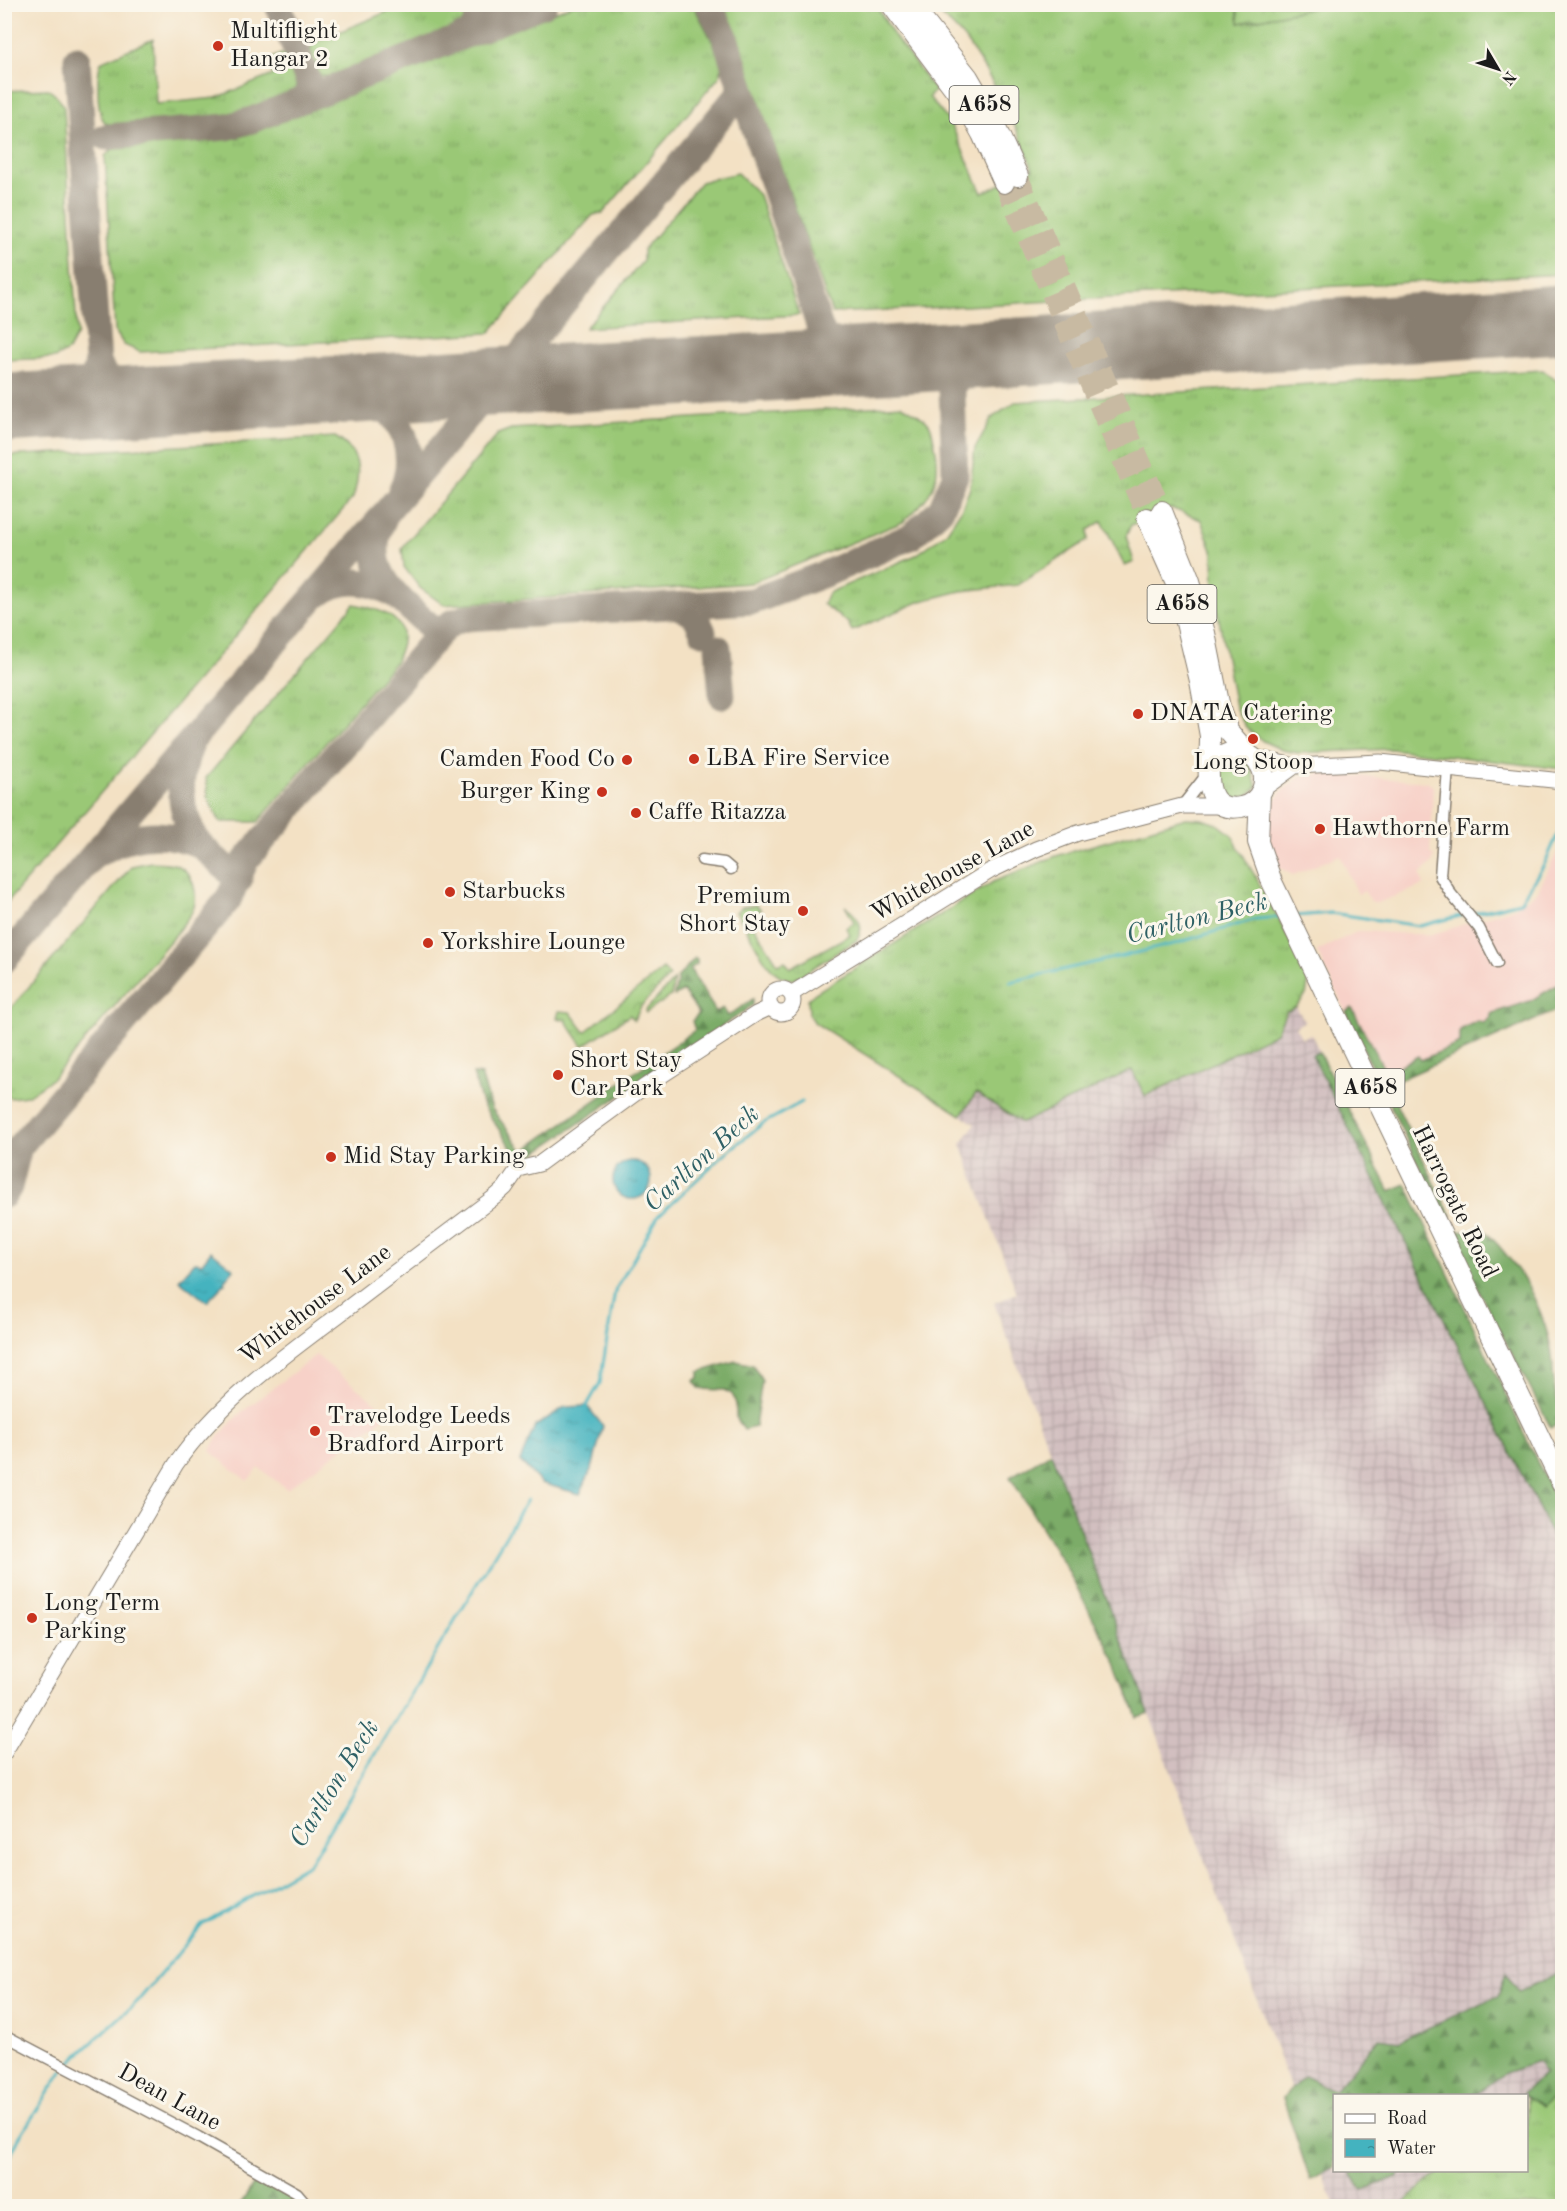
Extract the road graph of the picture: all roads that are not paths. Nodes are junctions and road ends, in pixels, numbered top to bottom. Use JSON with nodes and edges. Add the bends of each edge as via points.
{"nodes":[{"id":1,"x":891,"y":4,"type":"edge"},
{"id":2,"x":910,"y":4,"type":"edge"},
{"id":3,"x":1155,"y":514,"type":"tunnel mouth"},
{"id":4,"x":1198,"y":634,"type":"junction"},
{"id":5,"x":1251,"y":756,"type":"junction"},
{"id":6,"x":1295,"y":766,"type":"junction"},
{"id":7,"x":1448,"y":768,"type":"junction"},
{"id":8,"x":1209,"y":771,"type":"junction"},
{"id":9,"x":1563,"y":780,"type":"edge"},
{"id":10,"x":1261,"y":792,"type":"junction"},
{"id":11,"x":1182,"y":806,"type":"junction"},
{"id":12,"x":1226,"y":806,"type":"junction"},
{"id":13,"x":1258,"y":842,"type":"junction"},
{"id":14,"x":702,"y":860,"type":"dead end"},
{"id":15,"x":731,"y":869,"type":"dead end"},
{"id":16,"x":1497,"y":963,"type":"dead end"},
{"id":17,"x":1563,"y":1484,"type":"edge"},
{"id":18,"x":7,"y":1746,"type":"edge"},
{"id":19,"x":4,"y":2035,"type":"edge"},
{"id":20,"x":308,"y":2206,"type":"edge"}],
"edges":[{"from":1,"to":2,"type":"highway","number":"A658","via":[[963,100],[1011,180],[990,115],[968,77]]},
{"from":3,"to":4,"type":"highway","number":"A658","via":[[1190,581]]},
{"from":4,"to":5,"type":"highway","number":"A658","via":[[1228,731]]},
{"from":4,"to":8,"type":"highway","number":"A658","via":[[1210,736]]},
{"from":5,"to":6,"type":"street"},
{"from":5,"to":8,"type":"highway","via":[[1241,752],[1222,755]]},
{"from":5,"to":10,"type":"highway","via":[[1263,775]]},
{"from":6,"to":7,"type":"street","via":[[1380,762]]},
{"from":6,"to":10,"type":"street"},
{"from":7,"to":9,"type":"street"},
{"from":7,"to":16,"type":"street","via":[[1440,876],[1479,928]]},
{"from":8,"to":11,"type":"street"},
{"from":8,"to":12,"type":"highway","via":[[1209,790]]},
{"from":10,"to":12,"type":"highway","via":[[1245,806]]},
{"from":10,"to":13,"type":"highway","name":"Harrogate Road","number":"A658"},
{"from":11,"to":12,"type":"street","name":"Whitehouse Lane"},
{"from":11,"to":18,"type":"street","name":"Whitehouse Lane","via":[[1078,833],[1036,849],[990,871],[791,994],[782,988],[777,990],[769,999],[771,1007],[644,1087],[539,1164],[518,1169],[496,1196],[291,1350],[229,1401],[176,1464]]},
{"from":12,"to":13,"type":"highway","name":"Harrogate Road","number":"A658"},
{"from":13,"to":17,"type":"highway","name":"Harrogate Road","number":"A658","via":[[1272,882]]},
{"from":14,"to":15,"type":"street"},
{"from":19,"to":20,"type":"street","name":"Dean Lane","via":[[297,2193]]}]}
